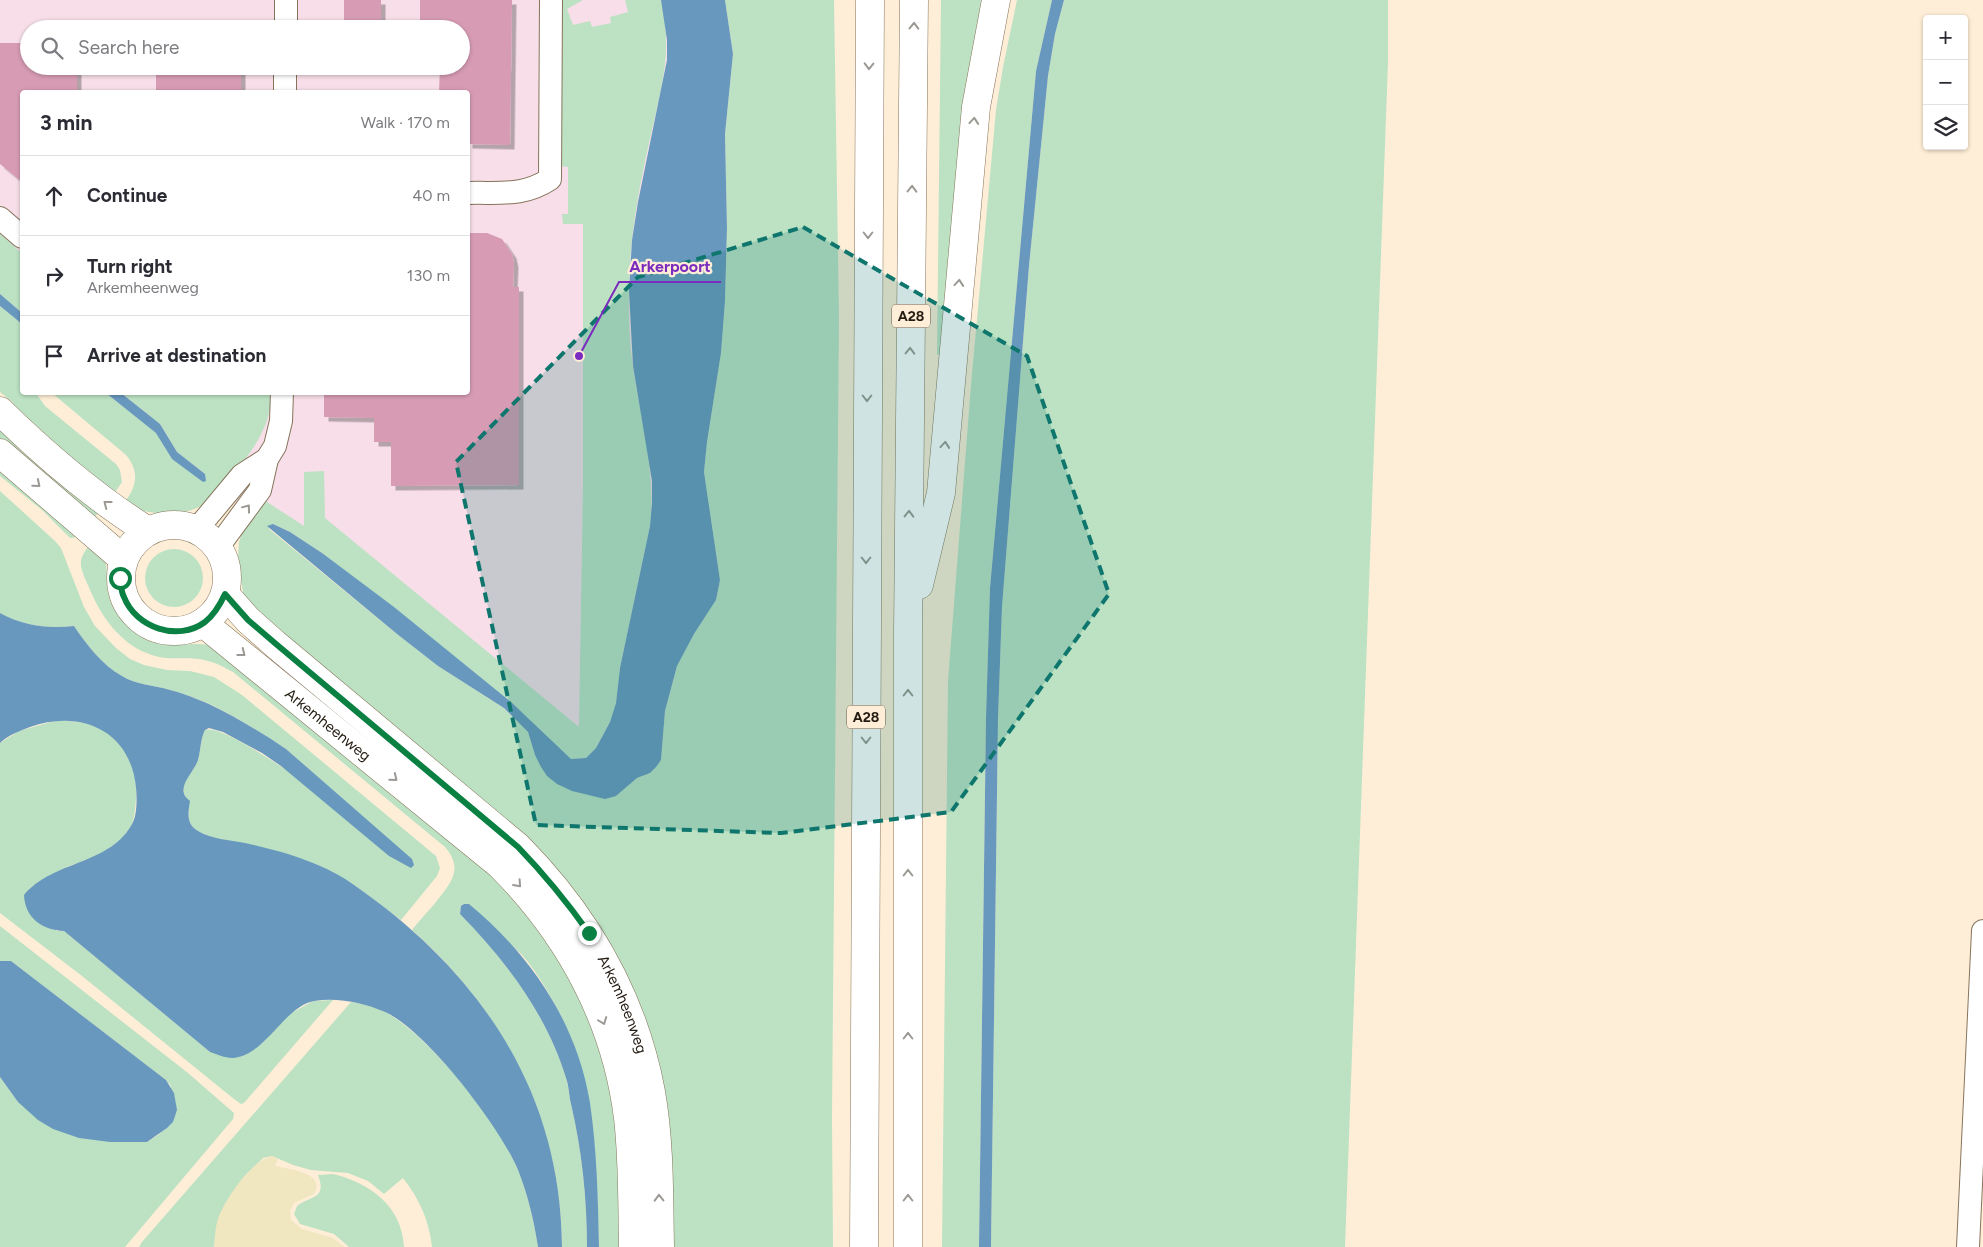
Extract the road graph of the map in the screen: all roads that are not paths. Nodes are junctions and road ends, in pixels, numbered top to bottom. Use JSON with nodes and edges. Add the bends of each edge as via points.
{"nodes":[{"id":1,"x":286,"y":0,"type":"edge"},
{"id":2,"x":551,"y":0,"type":"edge"},
{"id":3,"x":870,"y":0,"type":"edge"},
{"id":4,"x":914,"y":0,"type":"edge"},
{"id":5,"x":996,"y":0,"type":"edge"},
{"id":6,"x":286,"y":20,"type":"edge"},
{"id":7,"x":285,"y":75,"type":"edge"},
{"id":8,"x":285,"y":90,"type":"edge"},
{"id":9,"x":470,"y":193,"type":"edge"},
{"id":10,"x":0,"y":218,"type":"edge"},
{"id":11,"x":20,"y":235,"type":"edge"},
{"id":12,"x":282,"y":395,"type":"edge"},
{"id":13,"x":0,"y":411,"type":"edge"},
{"id":14,"x":0,"y":452,"type":"edge"},
{"id":15,"x":268,"y":459,"type":"junction"},
{"id":16,"x":196,"y":529,"type":"junction"},
{"id":17,"x":148,"y":531,"type":"junction"},
{"id":18,"x":218,"y":547,"type":"junction"},
{"id":19,"x":123,"y":559,"type":"junction"},
{"id":20,"x":225,"y":594,"type":"junction"},
{"id":21,"x":203,"y":623,"type":"junction"},
{"id":22,"x":908,"y":632,"type":"junction"},
{"id":23,"x":1983,"y":931,"type":"edge"},
{"id":24,"x":633,"y":1247,"type":"edge"},
{"id":25,"x":660,"y":1247,"type":"edge"},
{"id":26,"x":864,"y":1247,"type":"edge"},
{"id":27,"x":908,"y":1247,"type":"edge"},
{"id":28,"x":1968,"y":1247,"type":"edge"}],
"edges":[{"from":1,"to":6,"type":"street"},
{"from":2,"to":9,"type":"street","via":[[550,179],[524,192]]},
{"from":3,"to":26,"type":"main road","number":"A28","one_way":true},
{"from":22,"to":4,"type":"main road","number":"A28","one_way":true},
{"from":22,"to":5,"type":"main road","number":"A28","one_way":true,"via":[[941,493],[976,107]]},
{"from":7,"to":8,"type":"street"},
{"from":10,"to":11,"type":"street"},
{"from":12,"to":15,"type":"street","via":[[281,421]]},
{"from":17,"to":13,"type":"main road","one_way":true,"via":[[112,508]]},
{"from":14,"to":19,"type":"main road","one_way":true},
{"from":15,"to":16,"type":"street","via":[[242,475]]},
{"from":18,"to":15,"type":"street","one_way":true,"via":[[260,490]]},
{"from":16,"to":17,"type":"main road","via":[[164,525]]},
{"from":16,"to":18,"type":"main road","via":[[209,536]]},
{"from":17,"to":19,"type":"main road","via":[[133,543]]},
{"from":18,"to":20,"type":"main road","via":[[228,578]]},
{"from":19,"to":21,"type":"main road","via":[[120,578],[123,597],[133,613],[148,625],[167,631],[186,630]]},
{"from":20,"to":21,"type":"main road","via":[[217,610]]},
{"from":25,"to":20,"type":"main road","name":"Arkemheenweg","one_way":true,"via":[[657,1148],[647,1076],[624,1001],[589,933],[550,880],[518,847],[248,620]]},
{"from":21,"to":24,"type":"main road","name":"Arkemheenweg","one_way":true,"via":[[500,865],[557,932],[593,996],[622,1081],[630,1146]]},
{"from":27,"to":22,"type":"main road","number":"A28","one_way":true},
{"from":23,"to":28,"type":"street"}]}
